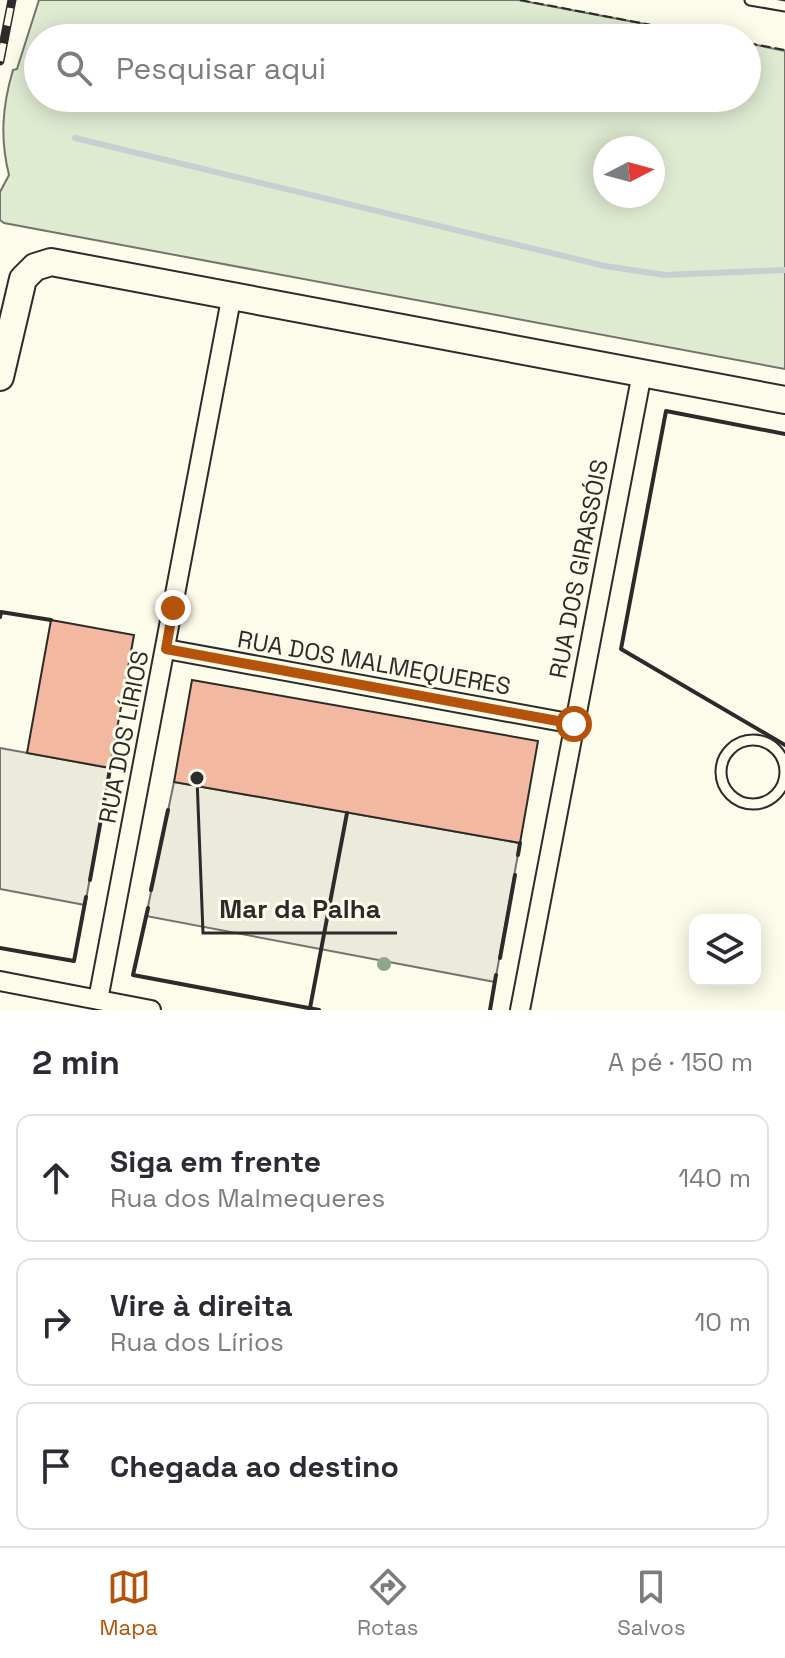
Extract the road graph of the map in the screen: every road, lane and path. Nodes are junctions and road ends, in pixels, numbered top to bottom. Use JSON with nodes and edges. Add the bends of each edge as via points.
{"nodes":[{"id":1,"x":750,"y":0,"type":"edge"},
{"id":2,"x":785,"y":6,"type":"edge"},
{"id":3,"x":232,"y":294,"type":"junction"},
{"id":4,"x":642,"y":373,"type":"junction"},
{"id":5,"x":0,"y":377,"type":"edge"},
{"id":6,"x":785,"y":400,"type":"edge"},
{"id":7,"x":166,"y":649,"type":"junction"},
{"id":8,"x":574,"y":724,"type":"junction"},
{"id":9,"x":782,"y":754,"type":"edge"},
{"id":10,"x":782,"y":790,"type":"edge"},
{"id":11,"x":0,"y":981,"type":"edge"},
{"id":12,"x":98,"y":1000,"type":"junction"},
{"id":13,"x":151,"y":1010,"type":"edge"},
{"id":14,"x":520,"y":1010,"type":"edge"}],
"edges":[{"from":1,"to":2,"type":"lane"},
{"from":3,"to":4,"type":"street"},
{"from":3,"to":5,"type":"street","via":[[70,264],[35,267],[17,296]]},
{"from":3,"to":7,"type":"street","name":"RUA DOS LÍRIOS"},
{"from":4,"to":6,"type":"street"},
{"from":4,"to":8,"type":"street","name":"RUA DOS GIRASSÓIS"},
{"from":7,"to":8,"type":"street","name":"RUA DOS MALMEQUERES"},
{"from":7,"to":12,"type":"street","name":"RUA DOS LÍRIOS"},
{"from":8,"to":14,"type":"street","name":"RUA DOS GIRASSÓIS"},
{"from":9,"to":10,"type":"lane"},
{"from":9,"to":10,"type":"lane","via":[[752,740],[732,747],[721,766],[725,787],[741,801],[763,802]]},
{"from":11,"to":12,"type":"street"},
{"from":12,"to":13,"type":"street"}]}
